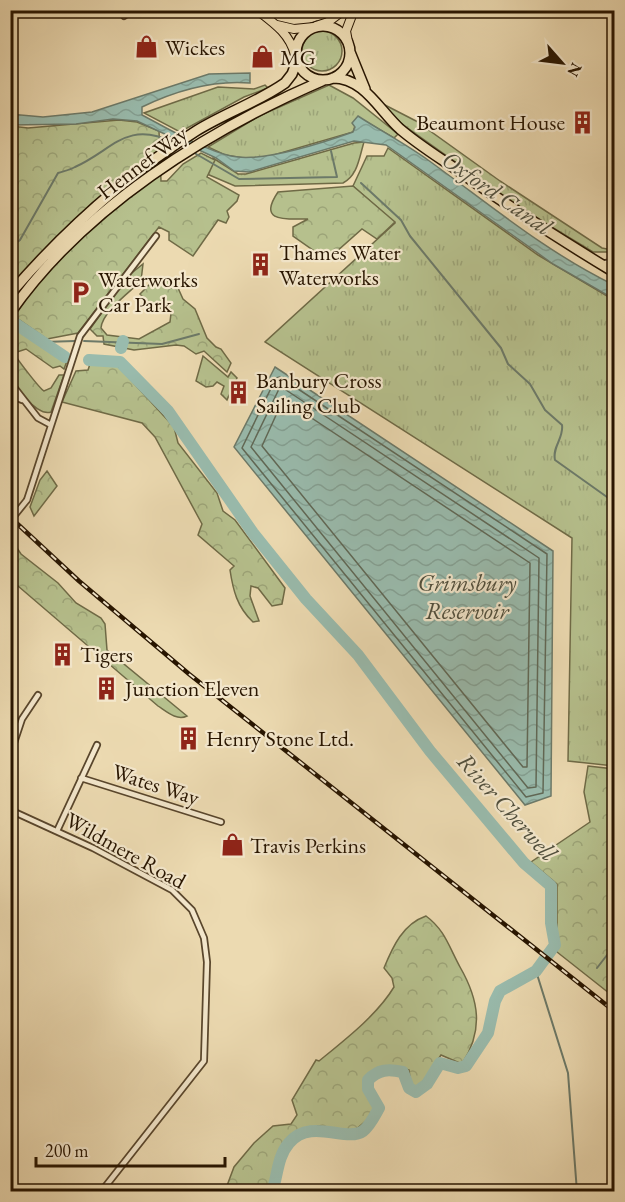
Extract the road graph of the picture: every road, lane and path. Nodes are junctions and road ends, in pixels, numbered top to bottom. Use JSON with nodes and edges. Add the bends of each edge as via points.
{"nodes":[{"id":1,"x":132,"y":10,"type":"edge"},
{"id":2,"x":257,"y":10,"type":"edge"},
{"id":3,"x":344,"y":10,"type":"edge"},
{"id":4,"x":354,"y":10,"type":"edge"},
{"id":5,"x":124,"y":16,"type":"dead end"},
{"id":6,"x":276,"y":24,"type":"junction"},
{"id":7,"x":315,"y":26,"type":"junction"},
{"id":8,"x":348,"y":42,"type":"junction"},
{"id":9,"x":350,"y":52,"type":"junction"},
{"id":10,"x":296,"y":58,"type":"junction"},
{"id":11,"x":328,"y":79,"type":"junction"},
{"id":12,"x":365,"y":91,"type":"junction"},
{"id":13,"x":156,"y":236,"type":"dead end"},
{"id":14,"x":615,"y":262,"type":"edge"},
{"id":15,"x":599,"y":263,"type":"junction"},
{"id":16,"x":614,"y":271,"type":"edge"},
{"id":17,"x":10,"y":294,"type":"edge"},
{"id":18,"x":10,"y":313,"type":"edge"},
{"id":19,"x":10,"y":382,"type":"edge"},
{"id":20,"x":10,"y":395,"type":"edge"},
{"id":21,"x":25,"y":401,"type":"junction"},
{"id":22,"x":51,"y":425,"type":"junction"},
{"id":23,"x":10,"y":521,"type":"edge"},
{"id":24,"x":38,"y":695,"type":"dead end"},
{"id":25,"x":97,"y":745,"type":"dead end"},
{"id":26,"x":10,"y":755,"type":"edge"},
{"id":27,"x":81,"y":778,"type":"junction"},
{"id":28,"x":10,"y":810,"type":"edge"},
{"id":29,"x":221,"y":822,"type":"dead end"},
{"id":30,"x":57,"y":831,"type":"junction"},
{"id":31,"x":101,"y":1191,"type":"edge"}],
"edges":[{"from":1,"to":5,"type":"street"},
{"from":2,"to":6,"type":"main road"},
{"from":3,"to":7,"type":"main road"},
{"from":4,"to":8,"type":"main road","via":[[346,31]]},
{"from":6,"to":7,"type":"main road","via":[[294,29]]},
{"from":6,"to":10,"type":"main road"},
{"from":7,"to":8,"type":"highway","via":[[338,30]]},
{"from":7,"to":10,"type":"highway","via":[[302,35]]},
{"from":8,"to":9,"type":"highway"},
{"from":9,"to":11,"type":"highway","via":[[343,70]]},
{"from":9,"to":12,"type":"highway"},
{"from":10,"to":11,"type":"highway","via":[[310,77]]},
{"from":10,"to":17,"type":"highway","name":"Hennef Way","via":[[285,83],[173,146],[103,198]]},
{"from":11,"to":12,"type":"highway","via":[[347,80]]},
{"from":11,"to":18,"type":"highway","name":"Hennef Way","via":[[269,104],[206,139],[143,182],[79,237]]},
{"from":12,"to":15,"type":"highway","via":[[417,142]]},
{"from":13,"to":22,"type":"street","via":[[90,321],[74,350]]},
{"from":14,"to":15,"type":"street"},
{"from":15,"to":16,"type":"highway"},
{"from":19,"to":21,"type":"street"},
{"from":20,"to":21,"type":"street"},
{"from":21,"to":22,"type":"street","via":[[38,418]]},
{"from":22,"to":23,"type":"street","bridge":true,"via":[[27,500]]},
{"from":24,"to":26,"type":"street","via":[[22,719]]},
{"from":25,"to":27,"type":"street","name":"Wates Way"},
{"from":27,"to":29,"type":"street","name":"Wates Way"},
{"from":27,"to":30,"type":"street","name":"Wates Way"},
{"from":28,"to":30,"type":"street","name":"Wildmere Road"},
{"from":30,"to":31,"type":"street","name":"Wildmere Road","via":[[180,896],[198,919],[206,948],[204,1061]]}]}
